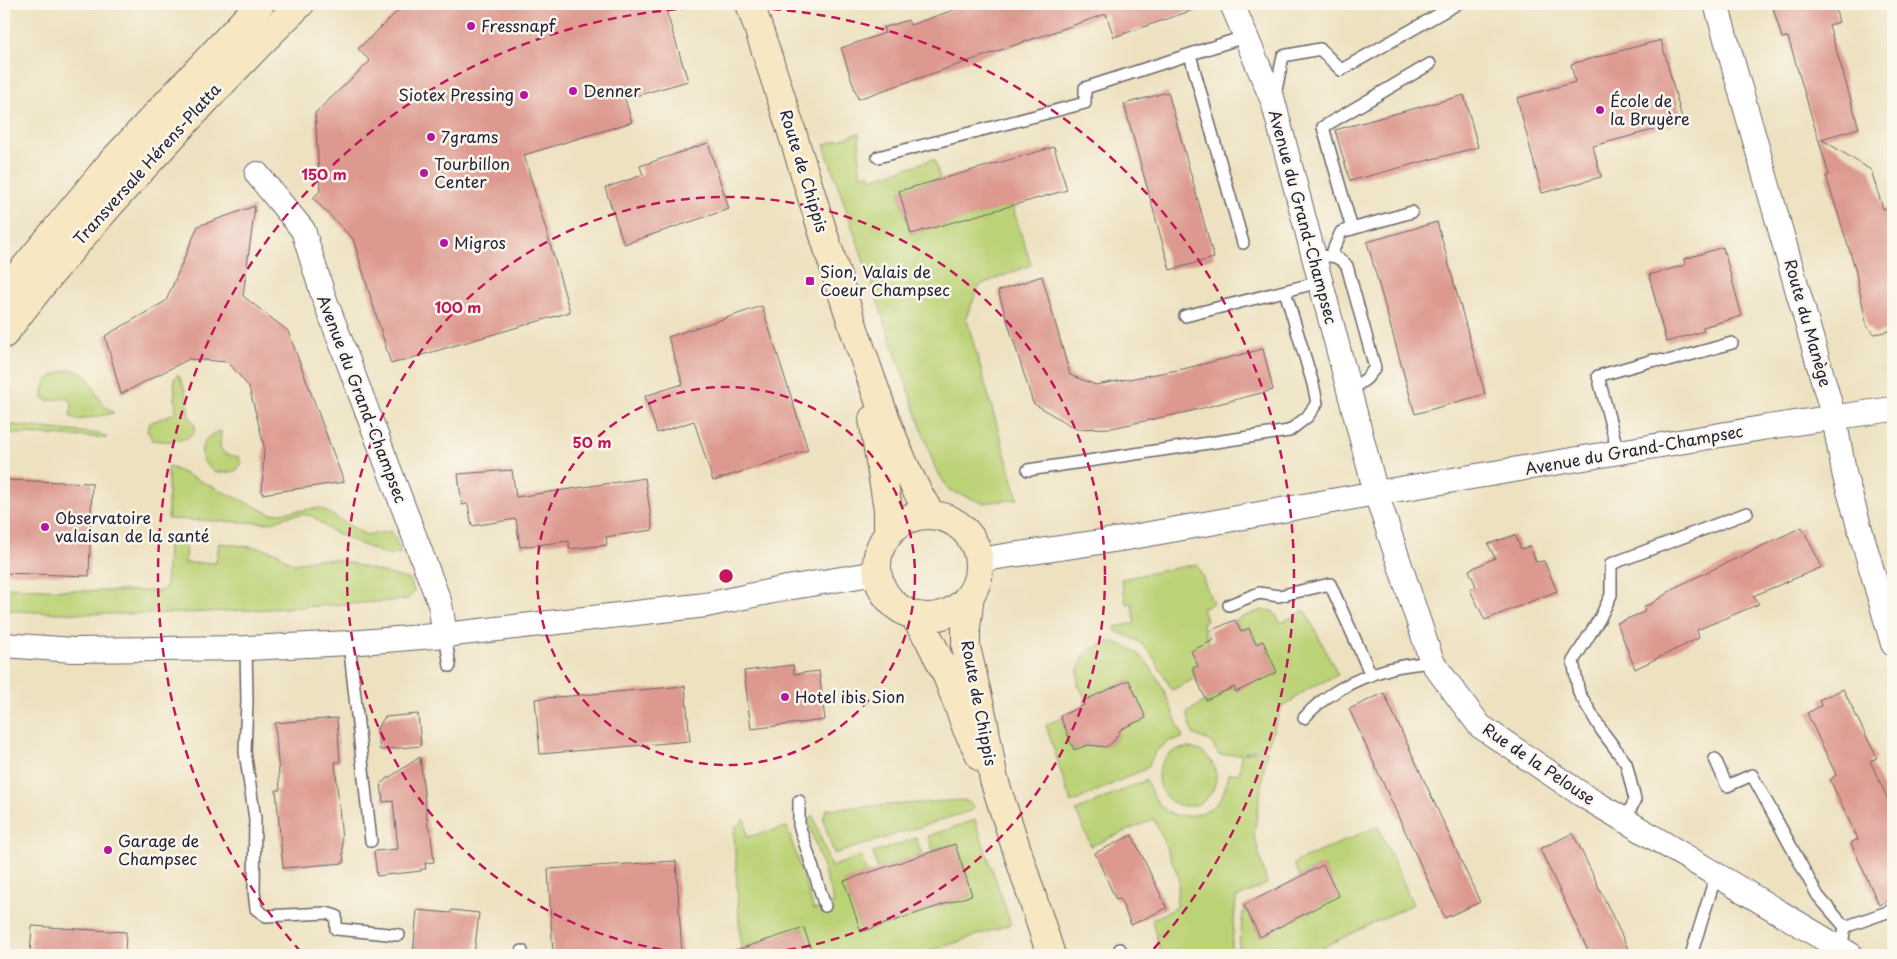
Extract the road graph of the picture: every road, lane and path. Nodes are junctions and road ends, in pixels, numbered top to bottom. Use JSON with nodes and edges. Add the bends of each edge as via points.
{"nodes":[{"id":1,"x":260,"y":4,"type":"edge"},
{"id":2,"x":300,"y":4,"type":"edge"},
{"id":3,"x":1232,"y":4,"type":"edge"},
{"id":4,"x":1457,"y":4,"type":"edge"},
{"id":5,"x":1716,"y":4,"type":"edge"},
{"id":6,"x":754,"y":5,"type":"edge"},
{"id":7,"x":1247,"y":36,"type":"junction"},
{"id":8,"x":1190,"y":55,"type":"junction"},
{"id":9,"x":1430,"y":64,"type":"dead end"},
{"id":10,"x":1273,"y":102,"type":"junction"},
{"id":11,"x":878,"y":157,"type":"dead end"},
{"id":12,"x":257,"y":174,"type":"dead end"},
{"id":13,"x":1412,"y":212,"type":"dead end"},
{"id":14,"x":1352,"y":229,"type":"junction"},
{"id":15,"x":1243,"y":243,"type":"dead end"},
{"id":16,"x":1323,"y":256,"type":"junction"},
{"id":17,"x":1320,"y":282,"type":"junction"},
{"id":18,"x":1285,"y":291,"type":"junction"},
{"id":19,"x":4,"y":293,"type":"edge"},
{"id":20,"x":1185,"y":316,"type":"dead end"},
{"id":21,"x":4,"y":334,"type":"edge"},
{"id":22,"x":858,"y":339,"type":"junction"},
{"id":23,"x":1732,"y":343,"type":"dead end"},
{"id":24,"x":1349,"y":390,"type":"junction"},
{"id":25,"x":1893,"y":409,"type":"edge"},
{"id":26,"x":1834,"y":418,"type":"junction"},
{"id":27,"x":1618,"y":452,"type":"junction"},
{"id":28,"x":1028,"y":470,"type":"dead end"},
{"id":29,"x":1376,"y":493,"type":"junction"},
{"id":30,"x":1747,"y":513,"type":"dead end"},
{"id":31,"x":931,"y":515,"type":"junction"},
{"id":32,"x":888,"y":533,"type":"junction"},
{"id":33,"x":978,"y":560,"type":"junction"},
{"id":34,"x":876,"y":573,"type":"junction"},
{"id":35,"x":970,"y":595,"type":"junction"},
{"id":36,"x":1230,"y":605,"type":"dead end"},
{"id":37,"x":914,"y":616,"type":"junction"},
{"id":38,"x":445,"y":635,"type":"junction"},
{"id":39,"x":349,"y":643,"type":"junction"},
{"id":40,"x":1893,"y":644,"type":"edge"},
{"id":41,"x":4,"y":646,"type":"edge"},
{"id":42,"x":246,"y":648,"type":"junction"},
{"id":43,"x":1432,"y":662,"type":"junction"},
{"id":44,"x":450,"y":666,"type":"dead end"},
{"id":45,"x":1371,"y":675,"type":"junction"},
{"id":46,"x":1304,"y":718,"type":"dead end"},
{"id":47,"x":1715,"y":759,"type":"dead end"},
{"id":48,"x":994,"y":780,"type":"junction"},
{"id":49,"x":799,"y":801,"type":"dead end"},
{"id":50,"x":1625,"y":820,"type":"junction"},
{"id":51,"x":371,"y":841,"type":"dead end"},
{"id":52,"x":1716,"y":875,"type":"junction"},
{"id":53,"x":824,"y":906,"type":"dead end"},
{"id":54,"x":1893,"y":910,"type":"edge"},
{"id":55,"x":1846,"y":927,"type":"junction"},
{"id":56,"x":399,"y":935,"type":"dead end"},
{"id":57,"x":1846,"y":953,"type":"edge"},
{"id":58,"x":1051,"y":955,"type":"edge"},
{"id":59,"x":1692,"y":955,"type":"edge"}],
"edges":[{"from":1,"to":19,"type":"street","name":"Transversale Hérens-Platta","via":[[111,163]]},
{"from":2,"to":21,"type":"street","name":"Transversale Hérens-Platta","via":[[247,54],[120,192]]},
{"from":3,"to":7,"type":"street","name":"Avenue du Grand-Champsec"},
{"from":4,"to":10,"type":"lane","via":[[1341,70],[1320,48],[1283,56]]},
{"from":5,"to":26,"type":"street","name":"Route du Manège"},
{"from":6,"to":22,"type":"street","name":"Route de Chippis"},
{"from":7,"to":8,"type":"lane"},
{"from":7,"to":10,"type":"street","name":"Avenue du Grand-Champsec"},
{"from":8,"to":11,"type":"lane","via":[[1085,88],[1085,103]]},
{"from":8,"to":15,"type":"lane"},
{"from":9,"to":14,"type":"lane","via":[[1323,127]]},
{"from":10,"to":16,"type":"street","name":"Avenue du Grand-Champsec"},
{"from":12,"to":38,"type":"street","name":"Avenue du Grand-Champsec","via":[[303,230],[323,295],[440,604]]},
{"from":13,"to":14,"type":"lane"},
{"from":14,"to":16,"type":"lane","via":[[1341,232]]},
{"from":16,"to":17,"type":"street","name":"Avenue du Grand-Champsec"},
{"from":16,"to":24,"type":"lane","via":[[1341,258],[1347,266],[1375,368],[1366,379]]},
{"from":17,"to":18,"type":"lane"},
{"from":17,"to":24,"type":"street","name":"Avenue du Grand-Champsec"},
{"from":18,"to":20,"type":"lane"},
{"from":18,"to":28,"type":"lane","via":[[1317,403],[1307,417],[1289,431]]},
{"from":22,"to":31,"type":"street","name":"Route de Chippis","via":[[906,469]]},
{"from":22,"to":32,"type":"street","name":"Route de Chippis","via":[[884,484]]},
{"from":23,"to":27,"type":"lane","via":[[1598,376]]},
{"from":24,"to":29,"type":"street","name":"Avenue du Grand-Champsec"},
{"from":25,"to":26,"type":"street","name":"Avenue du Grand-Champsec"},
{"from":26,"to":27,"type":"street","name":"Avenue du Grand-Champsec"},
{"from":26,"to":40,"type":"street","name":"Route du Manège","via":[[1844,477]]},
{"from":27,"to":29,"type":"street","name":"Avenue du Grand-Champsec"},
{"from":29,"to":33,"type":"street","name":"Avenue du Grand-Champsec","via":[[1127,538]]},
{"from":29,"to":43,"type":"street","name":"Rue de la Pelouse"},
{"from":30,"to":50,"type":"lane","via":[[1611,564],[1611,596],[1573,661],[1579,693],[1626,763],[1635,800]]},
{"from":31,"to":32,"type":"street","via":[[909,518]]},
{"from":31,"to":33,"type":"street","via":[[950,520],[964,530],[974,543]]},
{"from":32,"to":34,"type":"street","via":[[880,548]]},
{"from":33,"to":35,"type":"street","via":[[979,572]]},
{"from":34,"to":37,"type":"street","via":[[888,599]]},
{"from":34,"to":38,"type":"street","via":[[706,605]]},
{"from":35,"to":37,"type":"street","via":[[960,607],[945,615],[930,618]]},
{"from":35,"to":48,"type":"street","name":"Route de Chippis","via":[[966,647]]},
{"from":36,"to":45,"type":"lane","via":[[1259,593],[1280,596],[1330,584]]},
{"from":37,"to":48,"type":"street","name":"Route de Chippis","via":[[946,673],[967,729]]},
{"from":38,"to":39,"type":"street"},
{"from":38,"to":44,"type":"lane"},
{"from":39,"to":42,"type":"street"},
{"from":39,"to":51,"type":"lane"},
{"from":41,"to":42,"type":"street","via":[[73,650]]},
{"from":42,"to":56,"type":"lane","via":[[245,752],[255,819],[256,908],[266,916],[326,913],[336,916],[336,929]]},
{"from":43,"to":45,"type":"lane"},
{"from":43,"to":50,"type":"street","name":"Rue de la Pelouse","via":[[1480,726]]},
{"from":45,"to":46,"type":"lane","via":[[1329,696]]},
{"from":47,"to":55,"type":"lane","via":[[1727,786],[1752,775],[1818,896]]},
{"from":48,"to":58,"type":"street","name":"Route de Chippis"},
{"from":49,"to":53,"type":"lane","via":[[799,825]]},
{"from":50,"to":52,"type":"street","name":"Rue de la Pelouse"},
{"from":52,"to":57,"type":"street","name":"Rue de la Pelouse"},
{"from":52,"to":59,"type":"lane"},
{"from":54,"to":55,"type":"lane"},
{"from":55,"to":57,"type":"lane"}]}
